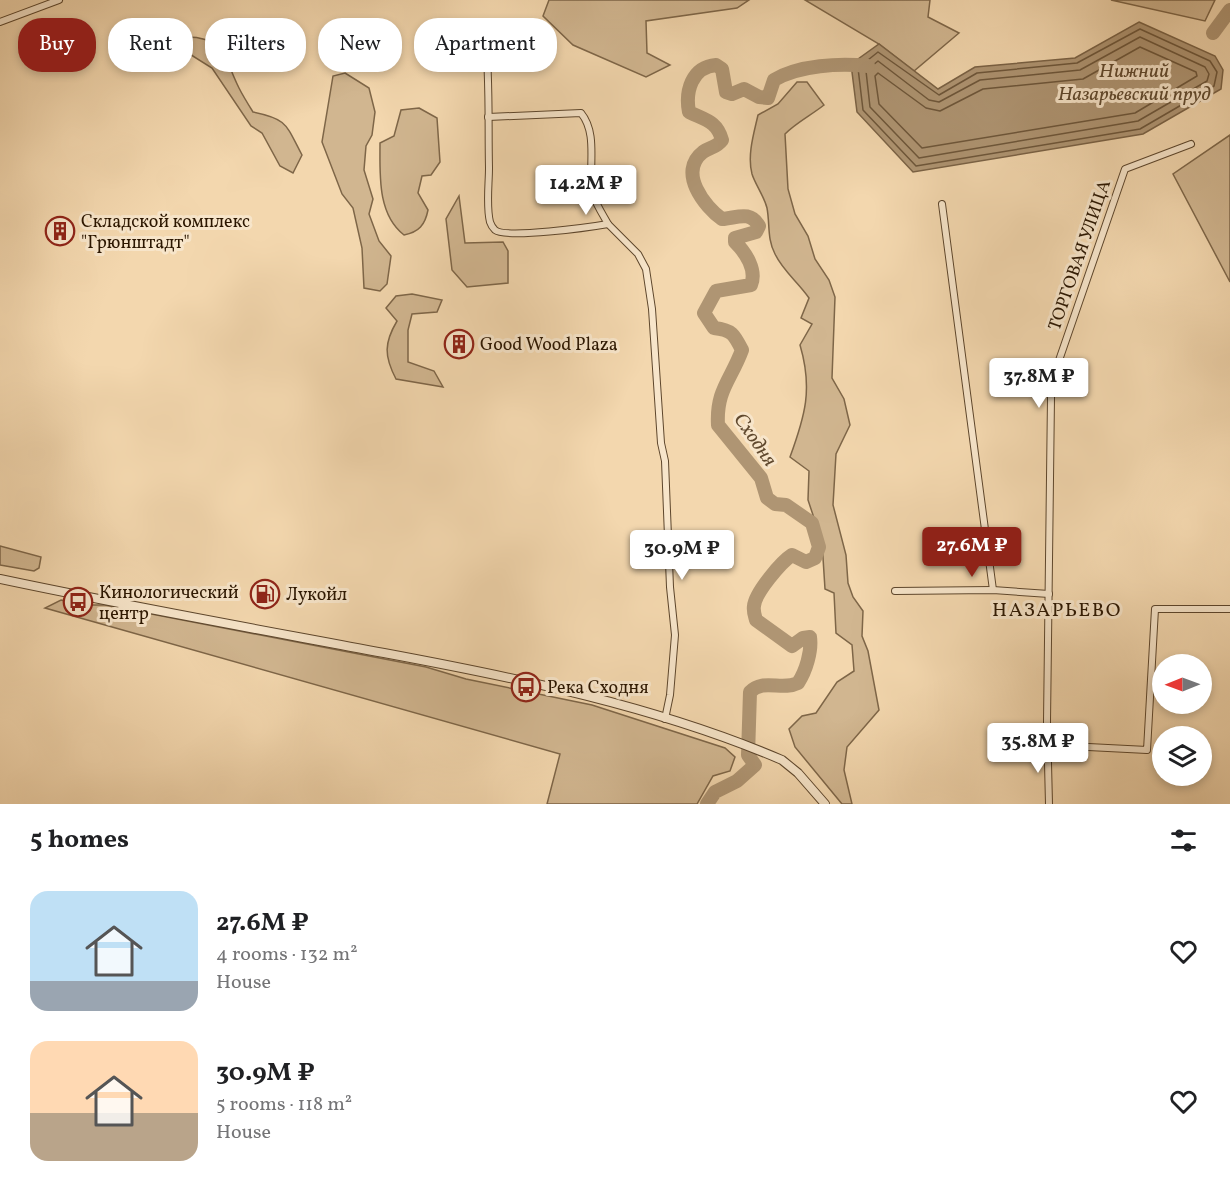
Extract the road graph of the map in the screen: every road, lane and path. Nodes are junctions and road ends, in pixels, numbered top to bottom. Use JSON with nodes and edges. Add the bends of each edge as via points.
{"nodes":[{"id":1,"x":59,"y":0,"type":"edge"},
{"id":2,"x":0,"y":22,"type":"edge"},
{"id":3,"x":487,"y":72,"type":"edge"},
{"id":4,"x":488,"y":117,"type":"junction"},
{"id":5,"x":1191,"y":144,"type":"dead end"},
{"id":6,"x":942,"y":204,"type":"dead end"},
{"id":7,"x":608,"y":224,"type":"junction"},
{"id":8,"x":0,"y":579,"type":"edge"},
{"id":9,"x":993,"y":590,"type":"junction"},
{"id":10,"x":895,"y":591,"type":"dead end"},
{"id":11,"x":1049,"y":594,"type":"junction"},
{"id":12,"x":1230,"y":609,"type":"edge"},
{"id":13,"x":664,"y":719,"type":"junction"},
{"id":14,"x":1049,"y":745,"type":"junction"},
{"id":15,"x":825,"y":804,"type":"edge"},
{"id":16,"x":1049,"y":804,"type":"edge"}],
"edges":[{"from":1,"to":2,"type":"street"},
{"from":3,"to":4,"type":"street"},
{"from":4,"to":7,"type":"street","via":[[581,113],[587,120],[590,136],[593,195]]},
{"from":4,"to":7,"type":"street","via":[[493,229],[516,233]]},
{"from":5,"to":11,"type":"street","name":"ТОРГОВАЯ УЛИЦА","via":[[1125,168],[1056,369],[1051,397]]},
{"from":6,"to":9,"type":"street"},
{"from":7,"to":13,"type":"street","via":[[638,254],[646,269],[652,309],[675,635]]},
{"from":8,"to":13,"type":"street","via":[[494,674]]},
{"from":9,"to":10,"type":"street"},
{"from":9,"to":11,"type":"street"},
{"from":11,"to":14,"type":"street","name":"ТОРГОВАЯ УЛИЦА"},
{"from":12,"to":14,"type":"street","via":[[1155,609],[1147,750]]},
{"from":13,"to":15,"type":"street","via":[[755,749],[790,767]]},
{"from":14,"to":16,"type":"street","name":"ТОРГОВАЯ УЛИЦА"}]}
